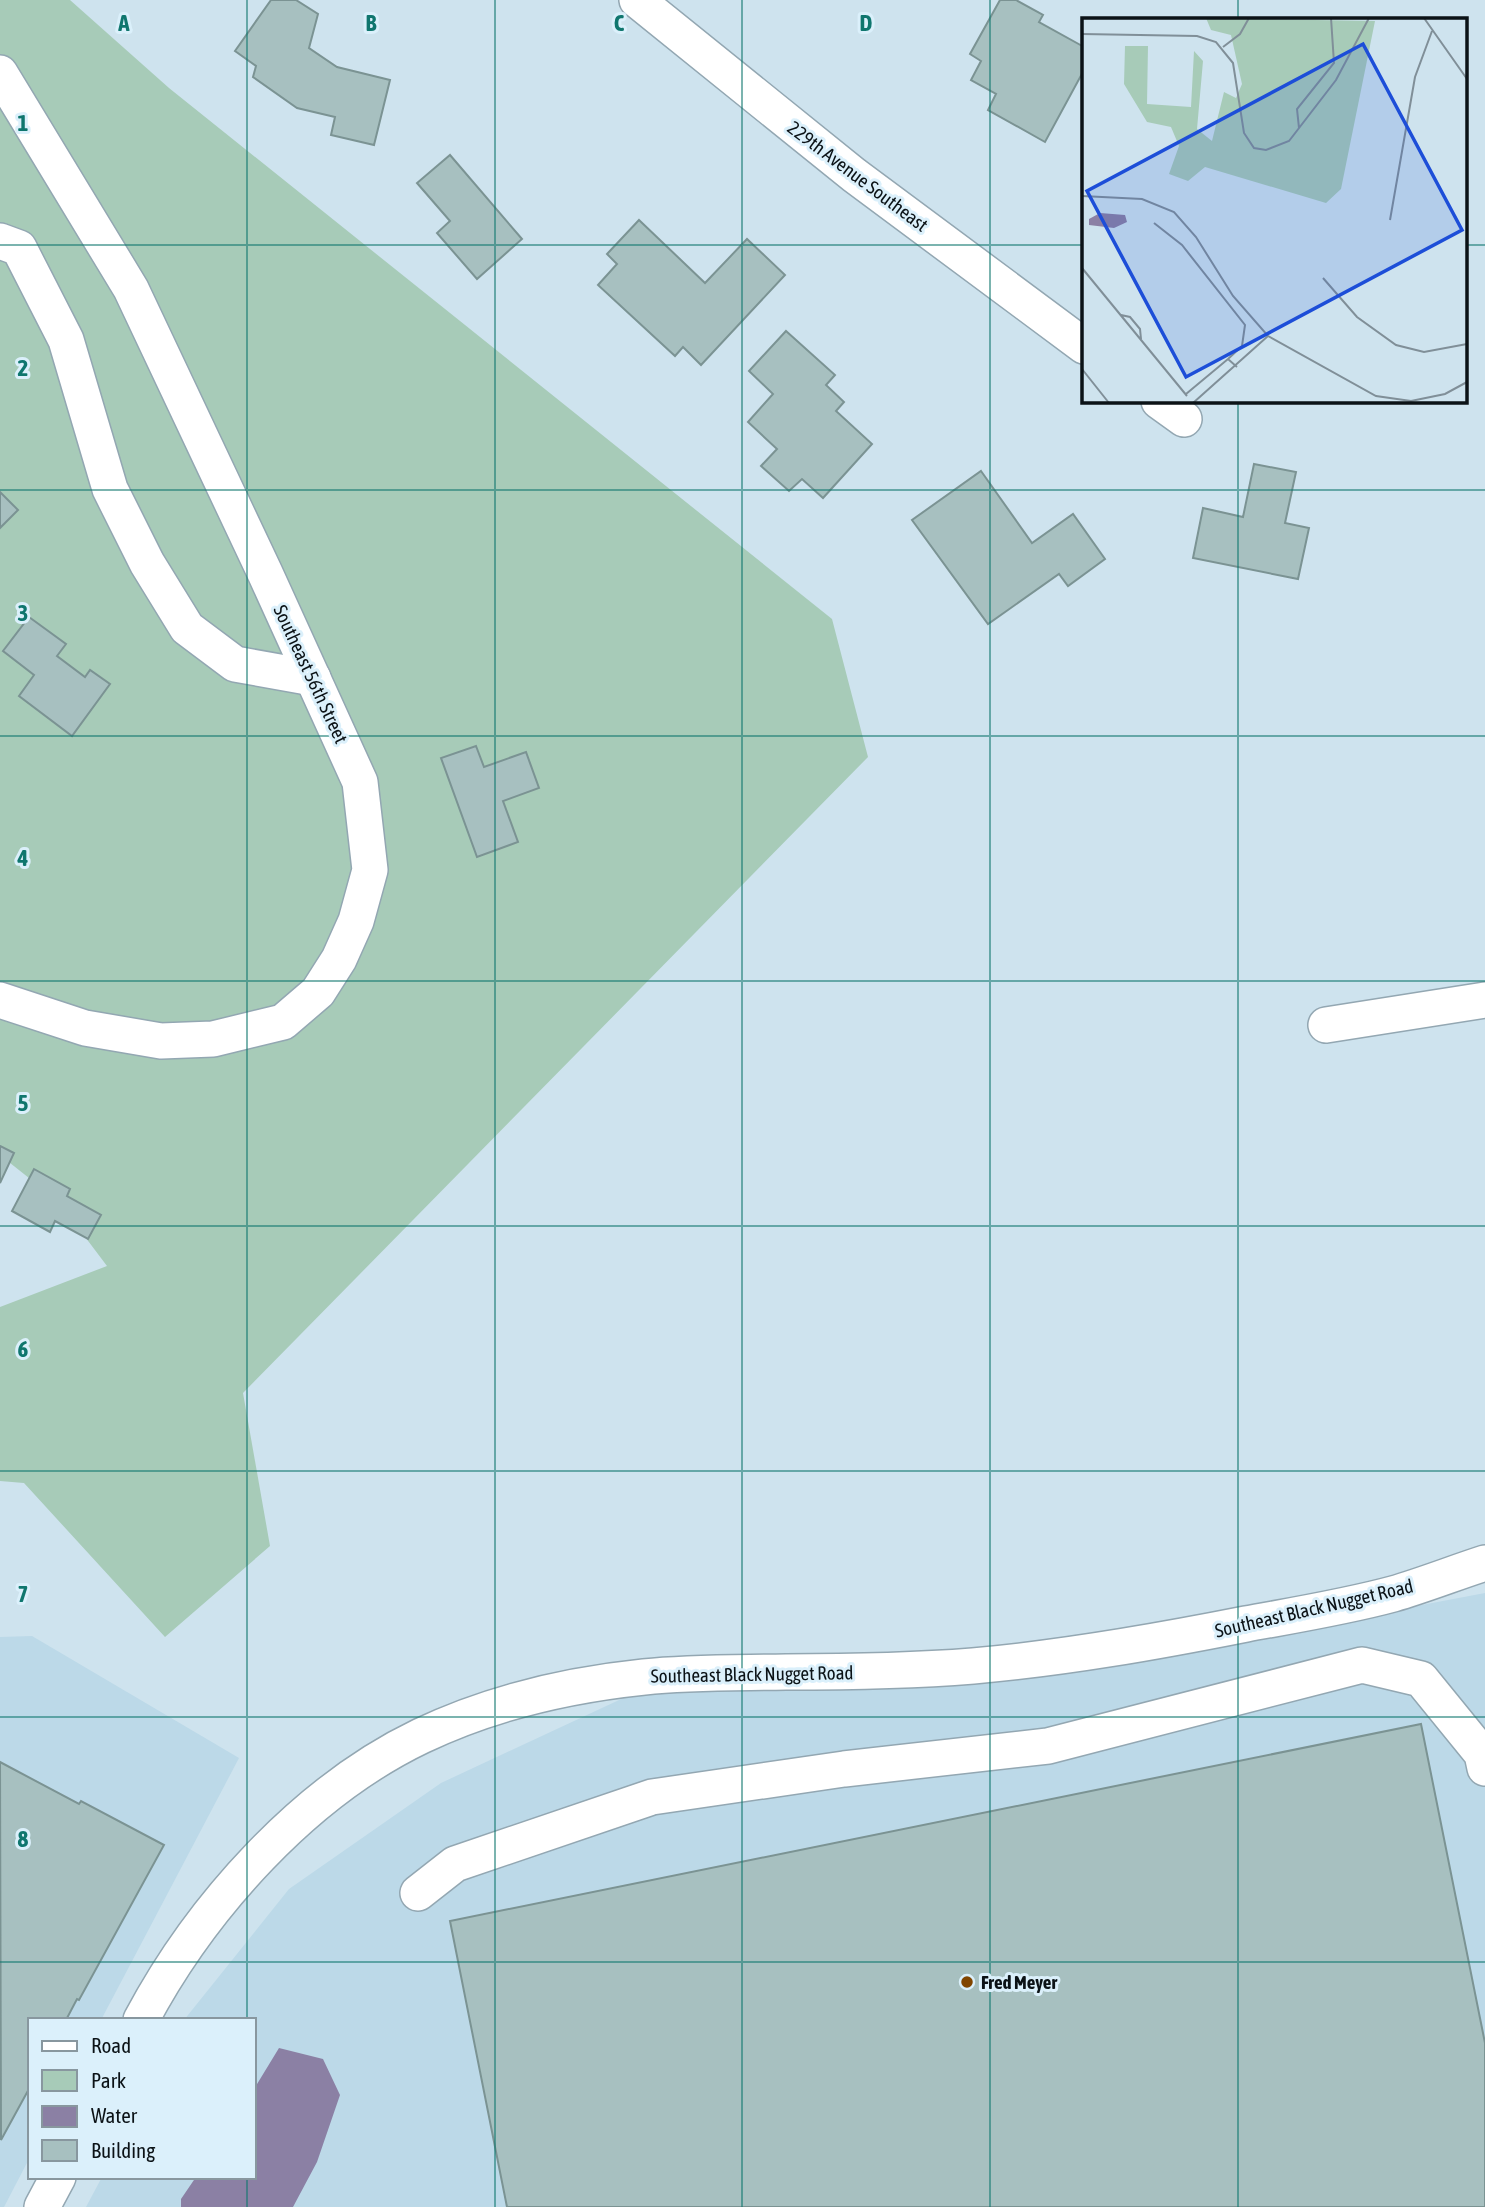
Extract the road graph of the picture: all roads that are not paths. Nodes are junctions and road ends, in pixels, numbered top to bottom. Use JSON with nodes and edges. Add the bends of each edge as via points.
{"nodes":[{"id":1,"x":637,"y":0,"type":"edge"},
{"id":2,"x":0,"y":72,"type":"edge"},
{"id":3,"x":0,"y":241,"type":"edge"},
{"id":4,"x":1082,"y":345,"type":"edge"},
{"id":5,"x":313,"y":678,"type":"junction"},
{"id":6,"x":0,"y":1000,"type":"edge"},
{"id":7,"x":1485,"y":1000,"type":"edge"},
{"id":8,"x":1326,"y":1025,"type":"dead end"},
{"id":9,"x":1485,"y":1563,"type":"edge"},
{"id":10,"x":1485,"y":1768,"type":"edge"},
{"id":11,"x":418,"y":1893,"type":"dead end"},
{"id":12,"x":142,"y":2018,"type":"edge"},
{"id":13,"x":57,"y":2179,"type":"edge"},
{"id":14,"x":42,"y":2207,"type":"edge"}],
"edges":[{"from":1,"to":4,"type":"street","name":"229th Avenue Southeast","via":[[854,175]]},
{"from":2,"to":5,"type":"street","name":"Southeast 56th Street","via":[[131,289]]},
{"from":3,"to":5,"type":"street","via":[[19,248],[66,340],[110,489],[187,628],[235,664]]},
{"from":5,"to":6,"type":"street","name":"Southeast 56th Street","via":[[360,782],[370,870],[356,921],[318,992],[283,1022],[213,1039],[161,1041],[85,1028]]},
{"from":7,"to":8,"type":"street"},
{"from":9,"to":12,"type":"street","name":"Southeast Black Nugget Road","via":[[1392,1594],[1134,1646],[971,1666],[646,1676],[527,1697],[477,1713],[381,1758],[290,1827],[233,1887],[186,1948]]},
{"from":10,"to":11,"type":"street","via":[[1482,1754],[1421,1679],[1362,1665],[1048,1746],[652,1797],[456,1864]]},
{"from":13,"to":14,"type":"street"}]}
